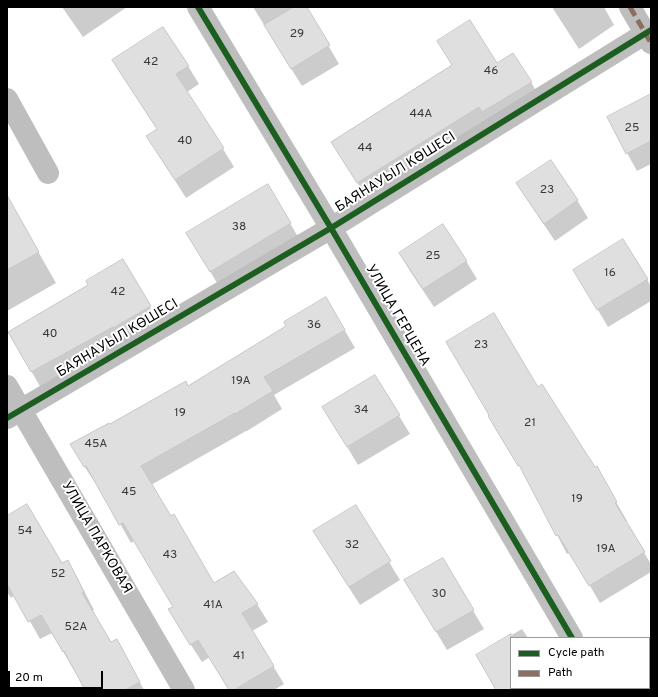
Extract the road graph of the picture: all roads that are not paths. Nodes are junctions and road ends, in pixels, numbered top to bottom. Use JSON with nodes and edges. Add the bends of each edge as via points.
{"nodes":[{"id":1,"x":198,"y":7,"type":"edge"},
{"id":2,"x":630,"y":7,"type":"edge"},
{"id":3,"x":649,"y":35,"type":"edge"},
{"id":4,"x":7,"y":99,"type":"edge"},
{"id":5,"x":48,"y":173,"type":"dead end"},
{"id":6,"x":331,"y":228,"type":"junction"},
{"id":7,"x":7,"y":386,"type":"edge"},
{"id":8,"x":14,"y":414,"type":"edge"},
{"id":9,"x":571,"y":637,"type":"edge"},
{"id":10,"x":184,"y":690,"type":"edge"}],
"edges":[{"from":1,"to":6,"type":"street","name":"УЛИЦА ГЕРЦЕНА"},
{"from":2,"to":3,"type":"street"},
{"from":3,"to":6,"type":"street","name":"БАЯНАУЫЛ КӨШЕСІ"},
{"from":4,"to":5,"type":"street"},
{"from":6,"to":8,"type":"street","name":"БАЯНАУЫЛ КӨШЕСІ"},
{"from":6,"to":9,"type":"street","name":"УЛИЦА ГЕРЦЕНА"},
{"from":7,"to":8,"type":"street","name":"УЛИЦА ПАРКОВАЯ"},
{"from":8,"to":10,"type":"street","name":"УЛИЦА ПАРКОВАЯ"}]}
